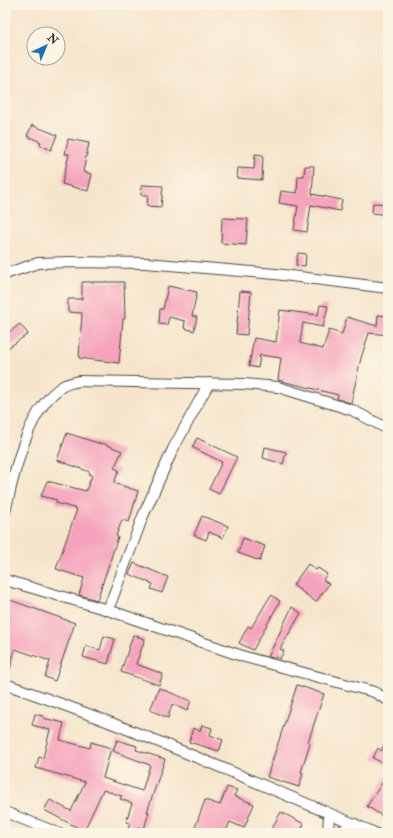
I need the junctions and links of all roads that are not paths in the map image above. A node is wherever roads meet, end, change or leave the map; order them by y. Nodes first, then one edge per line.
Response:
1 (5, 274) edge
2 (388, 288) edge
3 (210, 383) junction
4 (388, 429) edge
5 (5, 512) edge
6 (5, 580) edge
7 (108, 610) junction
8 (5, 684) edge
9 (388, 700) edge
10 (5, 812) edge
11 (329, 814) junction
12 (355, 824) junction
13 (58, 833) edge
14 (328, 833) edge
15 (338, 833) edge
16 (376, 833) edge

1 - 2 street
3 - 4 street
3 - 5 street
3 - 7 street
6 - 7 street
7 - 9 street
8 - 11 street
10 - 13 street
11 - 12 street
11 - 14 street
12 - 15 street
12 - 16 street

